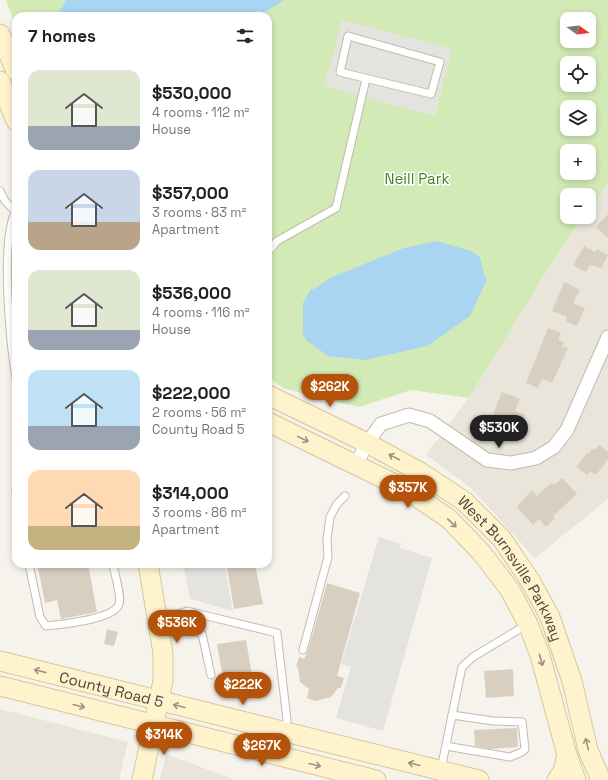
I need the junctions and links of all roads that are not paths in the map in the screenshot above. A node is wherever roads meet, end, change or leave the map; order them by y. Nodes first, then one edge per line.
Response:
1 (0, 34) edge
2 (12, 61) edge
3 (366, 79) junction
4 (0, 82) edge
5 (12, 111) edge
6 (0, 191) edge
7 (12, 208) edge
8 (12, 220) edge
9 (272, 247) edge
10 (3, 249) edge
11 (608, 337) edge
12 (605, 350) edge
13 (12, 352) edge
14 (272, 397) edge
15 (272, 424) edge
16 (367, 443) junction
17 (356, 465) junction
18 (345, 496) dead end
19 (30, 568) edge
20 (114, 568) edge
21 (149, 568) edge
22 (548, 613) junction
23 (157, 614) junction
24 (178, 614) junction
25 (528, 624) junction
26 (303, 650) dead end
27 (0, 661) edge
28 (211, 675) dead end
29 (0, 686) edge
30 (160, 701) junction
31 (452, 715) junction
32 (155, 725) junction
33 (284, 732) junction
34 (446, 746) junction
35 (567, 755) junction
36 (441, 770) junction
37 (142, 780) edge
38 (376, 780) edge
39 (479, 780) edge
40 (557, 780) edge
41 (576, 780) edge
42 (601, 780) edge

1 - 2 street
3 - 3 lane
3 - 9 lane
4 - 5 street
6 - 7 lane
8 - 10 lane
10 - 13 lane
11 - 12 street
12 - 16 street
14 - 16 street, West Burnsville Parkway
15 -> 17 street, West Burnsville Parkway
16 - 17 street
22 -> 16 street, West Burnsville Parkway
17 -> 25 street, West Burnsville Parkway
18 - 26 lane
19 - 20 lane
21 - 23 street
22 - 25 street
42 -> 22 street, West Burnsville Parkway
23 - 24 lane
23 - 30 street
24 - 28 lane
24 - 33 lane
25 - 31 lane
25 -> 35 street, West Burnsville Parkway
30 -> 27 street, County Road 5
29 -> 32 street, County Road 5
30 - 32 street
33 -> 30 street, County Road 5
31 - 34 lane
31 - 34 lane
32 - 37 street
32 -> 38 street, County Road 5
36 -> 33 street, County Road 5
34 - 36 lane
35 - 40 street
35 - 41 street, West Burnsville Parkway
36 - 39 street, County Road 5

